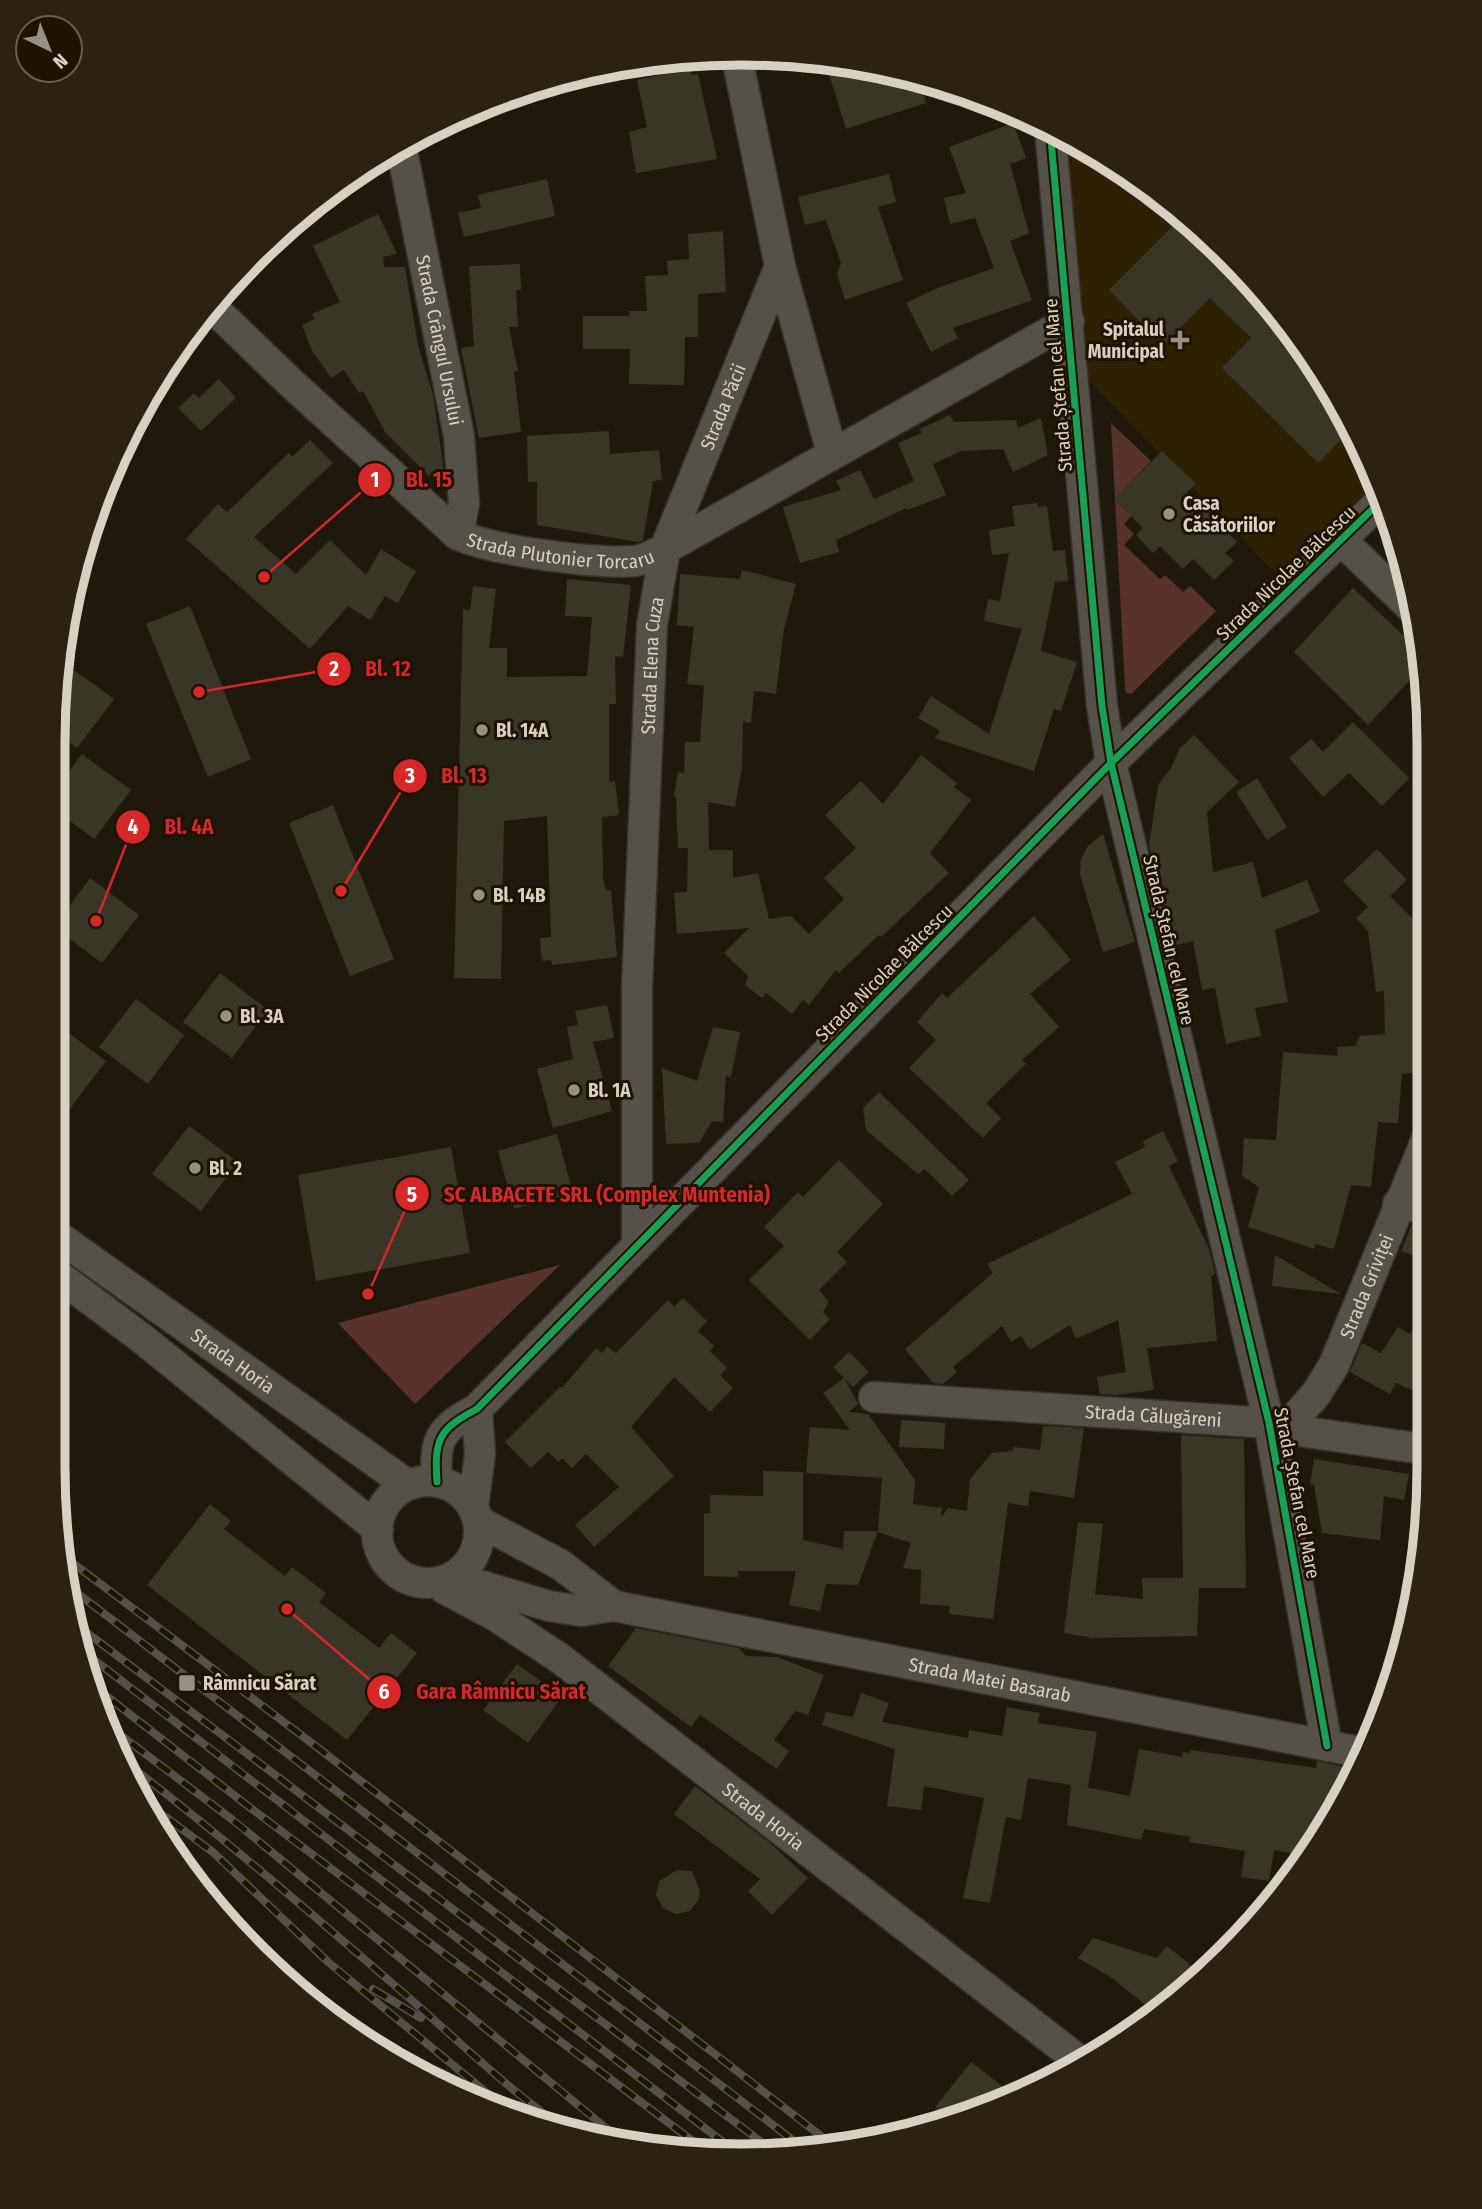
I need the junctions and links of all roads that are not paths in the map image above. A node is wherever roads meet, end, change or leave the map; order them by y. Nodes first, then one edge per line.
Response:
1 (738, 65) edge
2 (1051, 140) edge
3 (403, 155) edge
4 (780, 266) junction
5 (218, 313) edge
6 (1069, 321) junction
7 (832, 453) junction
8 (1375, 508) edge
9 (458, 535) junction
10 (1342, 541) junction
11 (665, 549) junction
12 (1401, 598) edge
13 (1111, 764) junction
14 (1417, 1161) edge
15 (1398, 1204) junction
16 (1417, 1207) edge
17 (65, 1241) edge
18 (637, 1246) junction
19 (65, 1281) edge
20 (874, 1397) dead end
21 (477, 1409) junction
22 (1277, 1426) junction
23 (1417, 1448) edge
24 (423, 1483) junction
25 (475, 1514) junction
26 (378, 1529) junction
27 (442, 1579) junction
28 (614, 1606) junction
29 (1328, 1746) junction
30 (1355, 1751) edge
31 (1075, 2056) edge

1 - 4 street
2 - 6 street, Strada Ștefan cel Mare
3 - 9 street, Strada Crângul Ursului
4 - 7 street
4 - 11 street, Strada Păcii
5 - 9 street, Strada Plutonier Torcaru
6 - 7 street
6 - 13 street, Strada Ștefan cel Mare
7 - 11 street
8 - 10 street, Strada Nicolae Bălcescu
9 - 11 street, Strada Plutonier Torcaru
10 - 12 street
10 - 13 street, Strada Nicolae Bălcescu
11 - 18 street, Strada Elena Cuza
13 - 18 street, Strada Nicolae Bălcescu
13 - 22 street, Strada Ștefan cel Mare
14 - 15 street, Strada Griviței
15 - 16 street
15 - 22 street, Strada Griviței
17 - 24 street, Strada Horia
18 - 21 street, Strada Nicolae Bălcescu
19 - 26 street, Strada Horia
20 - 22 street, Strada Călugăreni
21 - 24 street, Strada Nicolae Bălcescu
21 - 25 street
22 - 23 street, Strada Călugăreni
22 - 29 street, Strada Ștefan cel Mare
24 - 25 street
24 - 26 street
25 - 27 street
25 - 28 street, Strada Matei Basarab
26 - 27 street
27 - 28 street, Strada Matei Basarab
27 - 31 street, Strada Horia
28 - 29 street, Strada Matei Basarab
29 - 30 street, Strada Matei Basarab

